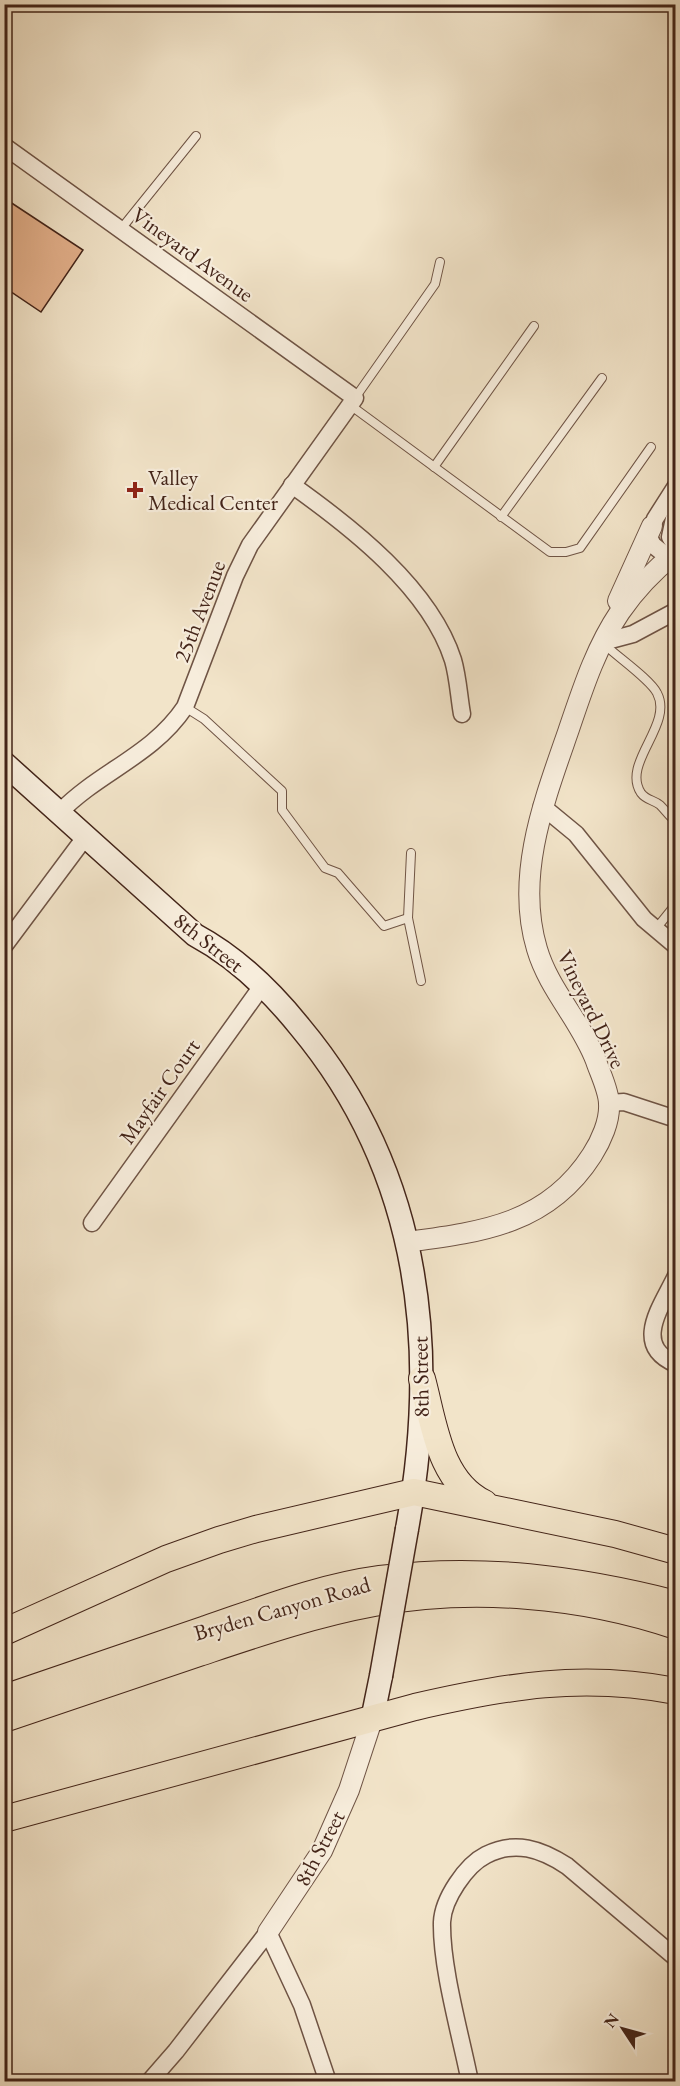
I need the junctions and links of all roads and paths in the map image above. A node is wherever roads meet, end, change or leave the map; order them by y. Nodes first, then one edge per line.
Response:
1 (196, 136) dead end
2 (4, 146) edge
3 (121, 229) junction
4 (440, 262) dead end
5 (534, 326) dead end
6 (602, 378) dead end
7 (352, 402) junction
8 (651, 447) dead end
9 (434, 467) junction
10 (292, 485) junction
11 (675, 486) edge
12 (675, 510) edge
13 (501, 517) junction
14 (652, 526) junction
15 (673, 553) edge
16 (675, 611) edge
17 (603, 642) junction
18 (184, 708) junction
19 (462, 714) dead end
20 (4, 763) edge
21 (542, 807) junction
22 (60, 812) junction
23 (675, 822) edge
24 (86, 836) junction
25 (411, 853) dead end
26 (675, 904) edge
27 (408, 918) junction
28 (655, 930) junction
29 (4, 946) edge
30 (675, 946) edge
31 (421, 981) dead end
32 (262, 986) junction
33 (609, 1103) junction
34 (675, 1119) edge
35 (92, 1223) dead end
36 (407, 1242) junction
37 (675, 1276) edge
38 (675, 1364) edge
39 (422, 1378) junction
40 (414, 1492) junction
41 (495, 1509) junction
42 (675, 1551) edge
43 (675, 1604) edge
44 (675, 1626) edge
45 (4, 1632) edge
46 (675, 1691) edge
47 (4, 1698) edge
48 (4, 1719) edge
49 (372, 1720) junction
50 (4, 1819) edge
51 (268, 1932) junction
52 (675, 1958) edge
53 (149, 2082) edge
54 (328, 2082) edge
55 (470, 2082) edge

1 - 3 lane
2 - 3 street, Vineyard Avenue
3 - 7 street, Vineyard Avenue
4 - 7 lane
5 - 9 lane
6 - 13 lane
7 - 9 lane
7 - 10 street, 25th Avenue
8 - 13 lane
9 - 13 lane
10 - 18 street, 25th Avenue
10 - 19 street
11 - 14 street
12 - 15 street
14 - 15 street
14 - 17 street
15 - 17 street, Vineyard Drive
16 - 17 street
17 - 21 street, Vineyard Drive
17 - 23 lane
18 - 22 street, 25th Avenue
18 - 27 lane
20 - 22 main road, 8th Street
21 - 28 street
21 - 33 street, Vineyard Drive
22 - 24 main road, 8th Street
24 - 29 street
24 - 32 main road, 8th Street
25 - 27 lane
26 - 28 lane
27 - 31 lane
28 - 30 street
32 - 35 street, Mayfair Court
32 - 36 main road, 8th Street
33 - 34 street
33 - 36 street, Vineyard Drive
36 - 39 main road, 8th Street
37 - 38 street
39 - 40 main road, 8th Street
39 - 41 main road
40 - 41 main road
40 - 45 main road
40 - 49 main road, 8th Street, bridge
41 - 42 main road
43 - 47 main road, Bryden Canyon Road
44 - 48 main road, Bryden Canyon Road
46 - 49 main road
49 - 50 main road
49 - 51 street, 8th Street
51 - 53 street, 8th Street
51 - 54 street
52 - 55 street

